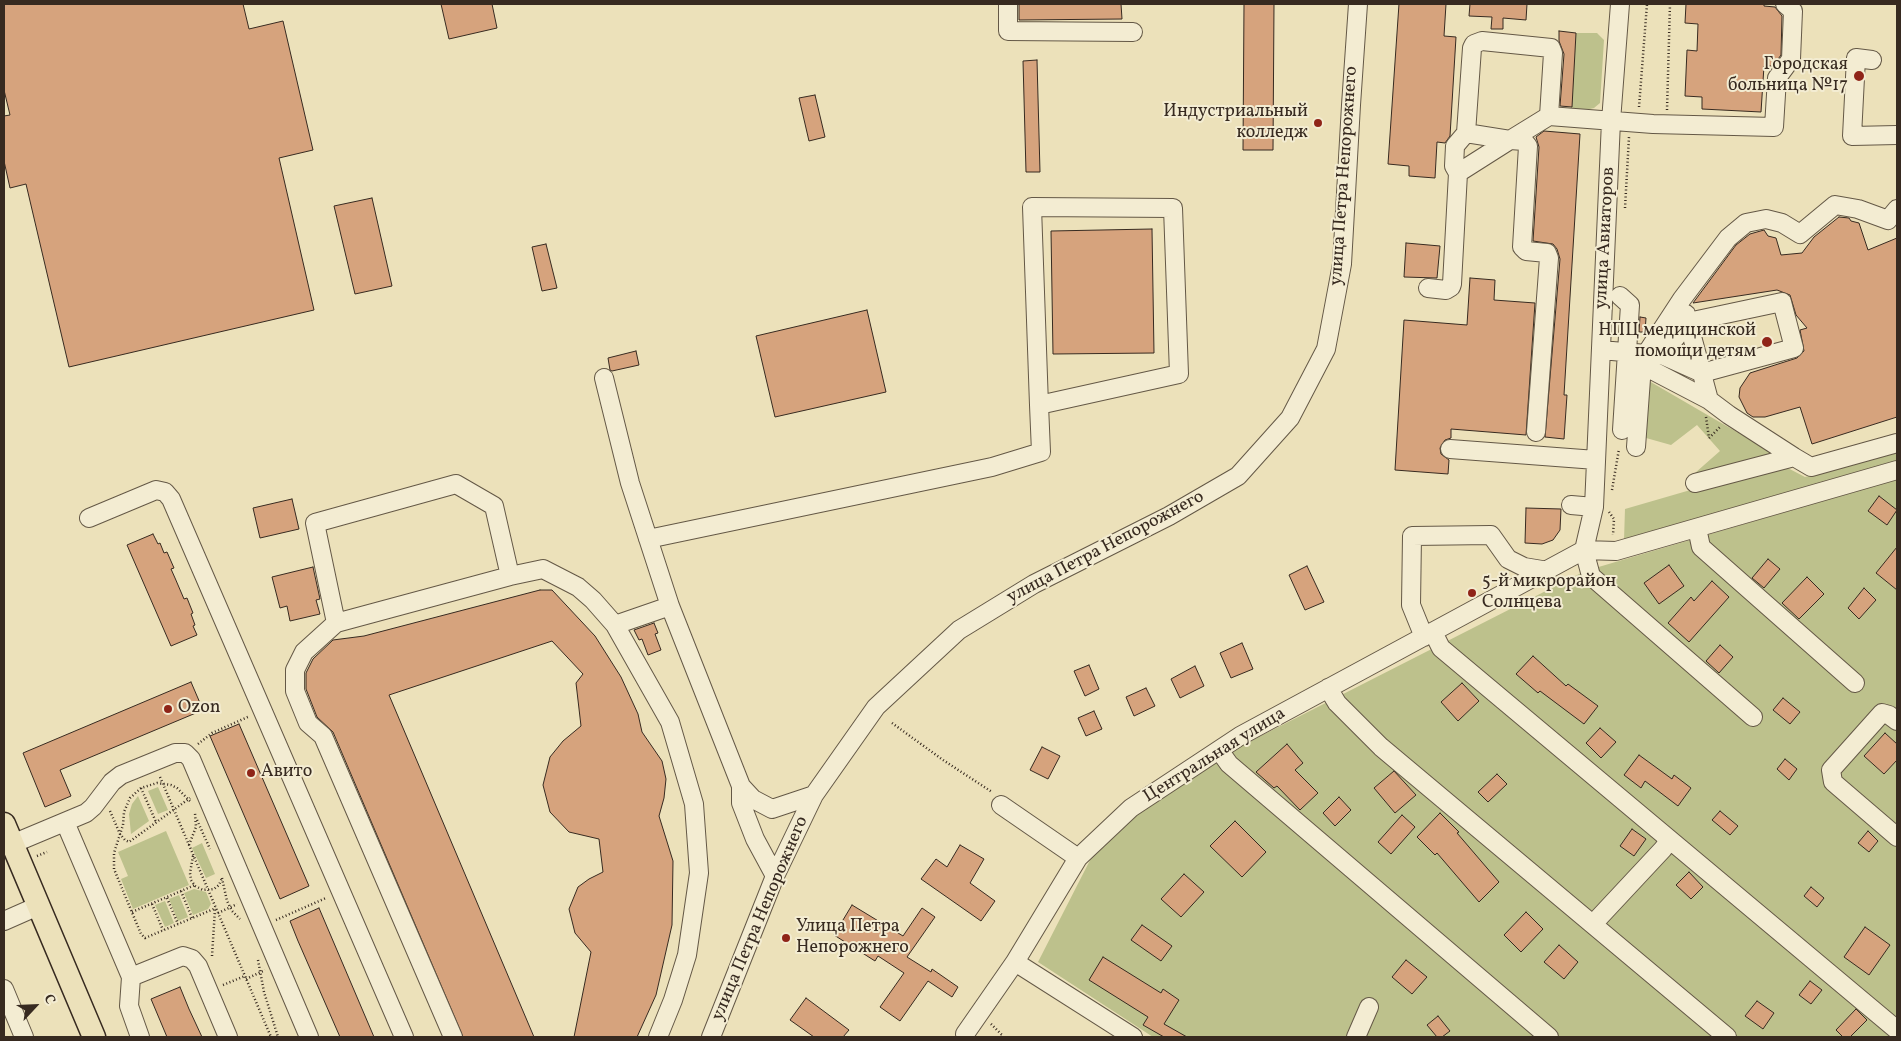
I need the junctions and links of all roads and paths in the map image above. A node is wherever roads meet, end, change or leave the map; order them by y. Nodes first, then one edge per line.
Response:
1 (1008, 4) edge
2 (1358, 4) edge
3 (1620, 4) edge
4 (1647, 4) edge
5 (1670, 4) edge
6 (1785, 4) edge
7 (1133, 32) dead end
8 (1872, 60) dead end
9 (1549, 116) junction
10 (1611, 121) junction
11 (1638, 123) junction
12 (1666, 125) junction
13 (1466, 133) junction
14 (1897, 135) edge
15 (1510, 140) junction
16 (1458, 172) junction
17 (1897, 209) edge
18 (1428, 288) dead end
19 (1620, 296) dead end
20 (1682, 299) junction
21 (1688, 322) junction
22 (1601, 350) junction
23 (1628, 353) junction
24 (1650, 358) junction
25 (1702, 373) junction
26 (604, 378) dead end
27 (1708, 400) junction
28 (1039, 405) junction
29 (1622, 430) joint
30 (1536, 432) dead end
31 (1897, 443) edge
32 (1636, 447) dead end
33 (1450, 449) dead end
34 (1794, 457) junction
35 (1596, 460) junction
36 (1896, 473) edge
37 (1695, 483) dead end
38 (1611, 493) dead end
39 (1571, 505) dead end
40 (1601, 509) junction
41 (89, 518) dead end
42 (1697, 528) junction
43 (1613, 536) dead end
44 (648, 539) junction
45 (1584, 550) junction
46 (1548, 571) junction
47 (510, 576) junction
48 (670, 606) junction
49 (336, 623) junction
50 (615, 626) junction
51 (1429, 634) junction
52 (1855, 683) dead end
53 (1328, 688) junction
54 (263, 711) junction
55 (1753, 717) dead end
56 (1897, 721) edge
57 (892, 723) dead end
58 (1218, 750) junction
59 (187, 754) junction
60 (153, 762) junction
61 (162, 783) junction
62 (741, 786) junction
63 (141, 788) junction
64 (203, 788) junction
65 (103, 794) junction
66 (814, 795) junction
67 (189, 799) junction
68 (192, 805) dead end
69 (1001, 805) joint
70 (174, 810) junction
71 (195, 812) dead end
72 (196, 818) junction
73 (65, 822) junction
74 (156, 822) junction
75 (8, 834) edge
76 (120, 834) junction
77 (1897, 837) edge
78 (1669, 840) junction
79 (189, 845) junction
80 (47, 852) dead end
81 (193, 855) junction
82 (214, 855) dead end
83 (37, 856) dead end
84 (1078, 858) junction
85 (223, 874) dead end
86 (775, 876) junction
87 (222, 878) junction
88 (195, 885) junction
89 (208, 890) junction
90 (181, 891) junction
91 (341, 892) junction
92 (166, 898) junction
93 (250, 899) junction
94 (152, 904) junction
95 (38, 906) junction
96 (230, 907) junction
97 (216, 908) junction
98 (132, 912) junction
99 (218, 913) junction
100 (192, 918) junction
101 (4, 921) edge
102 (243, 922) dead end
103 (178, 924) junction
104 (1593, 924) junction
105 (262, 926) junction
106 (164, 930) junction
107 (258, 955) dead end
108 (212, 962) dead end
109 (1015, 962) junction
110 (278, 965) junction
111 (260, 973) junction
112 (131, 977) junction
113 (245, 977) junction
114 (218, 978) dead end
115 (4, 989) edge
116 (1369, 1006) dead end
117 (986, 1019) dead end
118 (1897, 1030) edge
119 (965, 1034) dead end
120 (24, 1037) edge
121 (94, 1037) edge
122 (140, 1037) edge
123 (228, 1037) edge
124 (271, 1037) edge
125 (278, 1037) edge
126 (309, 1037) edge
127 (404, 1037) edge
128 (453, 1037) edge
129 (658, 1037) edge
130 (711, 1037) edge
131 (1002, 1037) edge
132 (1133, 1037) edge
133 (1356, 1037) edge
134 (1549, 1037) edge
135 (1727, 1037) edge

1 - 7 street
2 - 66 street, улица Петра Непорожнего
3 - 10 street, улица Авиаторов
4 - 11 path
5 - 12 path
6 - 12 street
8 - 14 street
9 - 10 street
9 - 13 street
9 - 15 street
10 - 11 street
10 - 22 street, улица Авиаторов
11 - 12 street
13 - 15 street
13 - 16 street
15 - 16 street
15 - 30 street
16 - 18 street
17 - 20 street
19 - 23 street
20 - 21 street
20 - 24 street
21 - 24 street
21 - 25 street
21 - 25 street
22 - 23 street
22 - 35 street, улица Авиаторов
23 - 24 street
23 - 29 street
24 - 25 street
24 - 27 street
24 - 32 street
25 - 27 street
26 - 44 street
27 - 34 street
28 - 28 street
28 - 44 street
29 - 38 path
31 - 34 street
33 - 35 street
34 - 37 street
35 - 40 street, улица Авиаторов
36 - 42 street
39 - 40 street
40 - 43 path
40 - 45 street, улица Авиаторов
41 - 54 street
42 - 45 street
42 - 52 street
44 - 48 street
45 - 46 street
45 - 55 street
46 - 51 street, Центральная улица
46 - 51 street
47 - 49 street
47 - 49 street
47 - 50 street
48 - 50 street
48 - 62 street
49 - 128 street
50 - 129 street
51 - 53 street, Центральная улица
51 - 78 street
53 - 58 street, Центральная улица
53 - 104 street
54 - 59 path
54 - 91 street
56 - 77 street
57 - 69 path
58 - 84 street, Центральная улица
58 - 134 street
59 - 60 street
59 - 64 street
60 - 61 path
60 - 65 street
61 - 63 path
61 - 67 path
61 - 70 path
62 - 66 street
62 - 86 street
63 - 74 path
63 - 76 path
64 - 67 path
64 - 93 street
65 - 73 street
65 - 76 path
66 - 86 street, улица Петра Непорожнего
67 - 68 path
67 - 70 path
69 - 84 street
70 - 74 path
70 - 79 path
71 - 72 path
72 - 79 path
72 - 82 path
73 - 75 street
73 - 112 street
74 - 76 path
75 - 95 main road
76 - 98 path
78 - 104 street
78 - 118 street
79 - 81 path
80 - 83 path
81 - 88 path
81 - 89 path
84 - 109 street, Центральная улица
85 - 87 path
86 - 130 street, улица Петра Непорожнего
87 - 89 path
87 - 96 path
88 - 89 path
88 - 90 path
89 - 97 path
90 - 92 path
90 - 100 path
91 - 105 path
91 - 127 street
92 - 94 path
92 - 103 path
93 - 96 path
93 - 105 street
94 - 98 path
94 - 106 path
95 - 101 street
95 - 121 main road
96 - 99 path
96 - 102 path
97 - 99 path
97 - 100 path
97 - 108 path
98 - 106 path
99 - 113 path
100 - 103 path
103 - 106 path
104 - 135 street
105 - 110 street
107 - 111 path
109 - 119 street, Центральная улица
109 - 132 street
110 - 111 path
110 - 126 street
111 - 113 path
111 - 125 path
112 - 122 street
112 - 123 street
113 - 114 path
113 - 124 path
115 - 120 street
116 - 133 street
117 - 131 path

